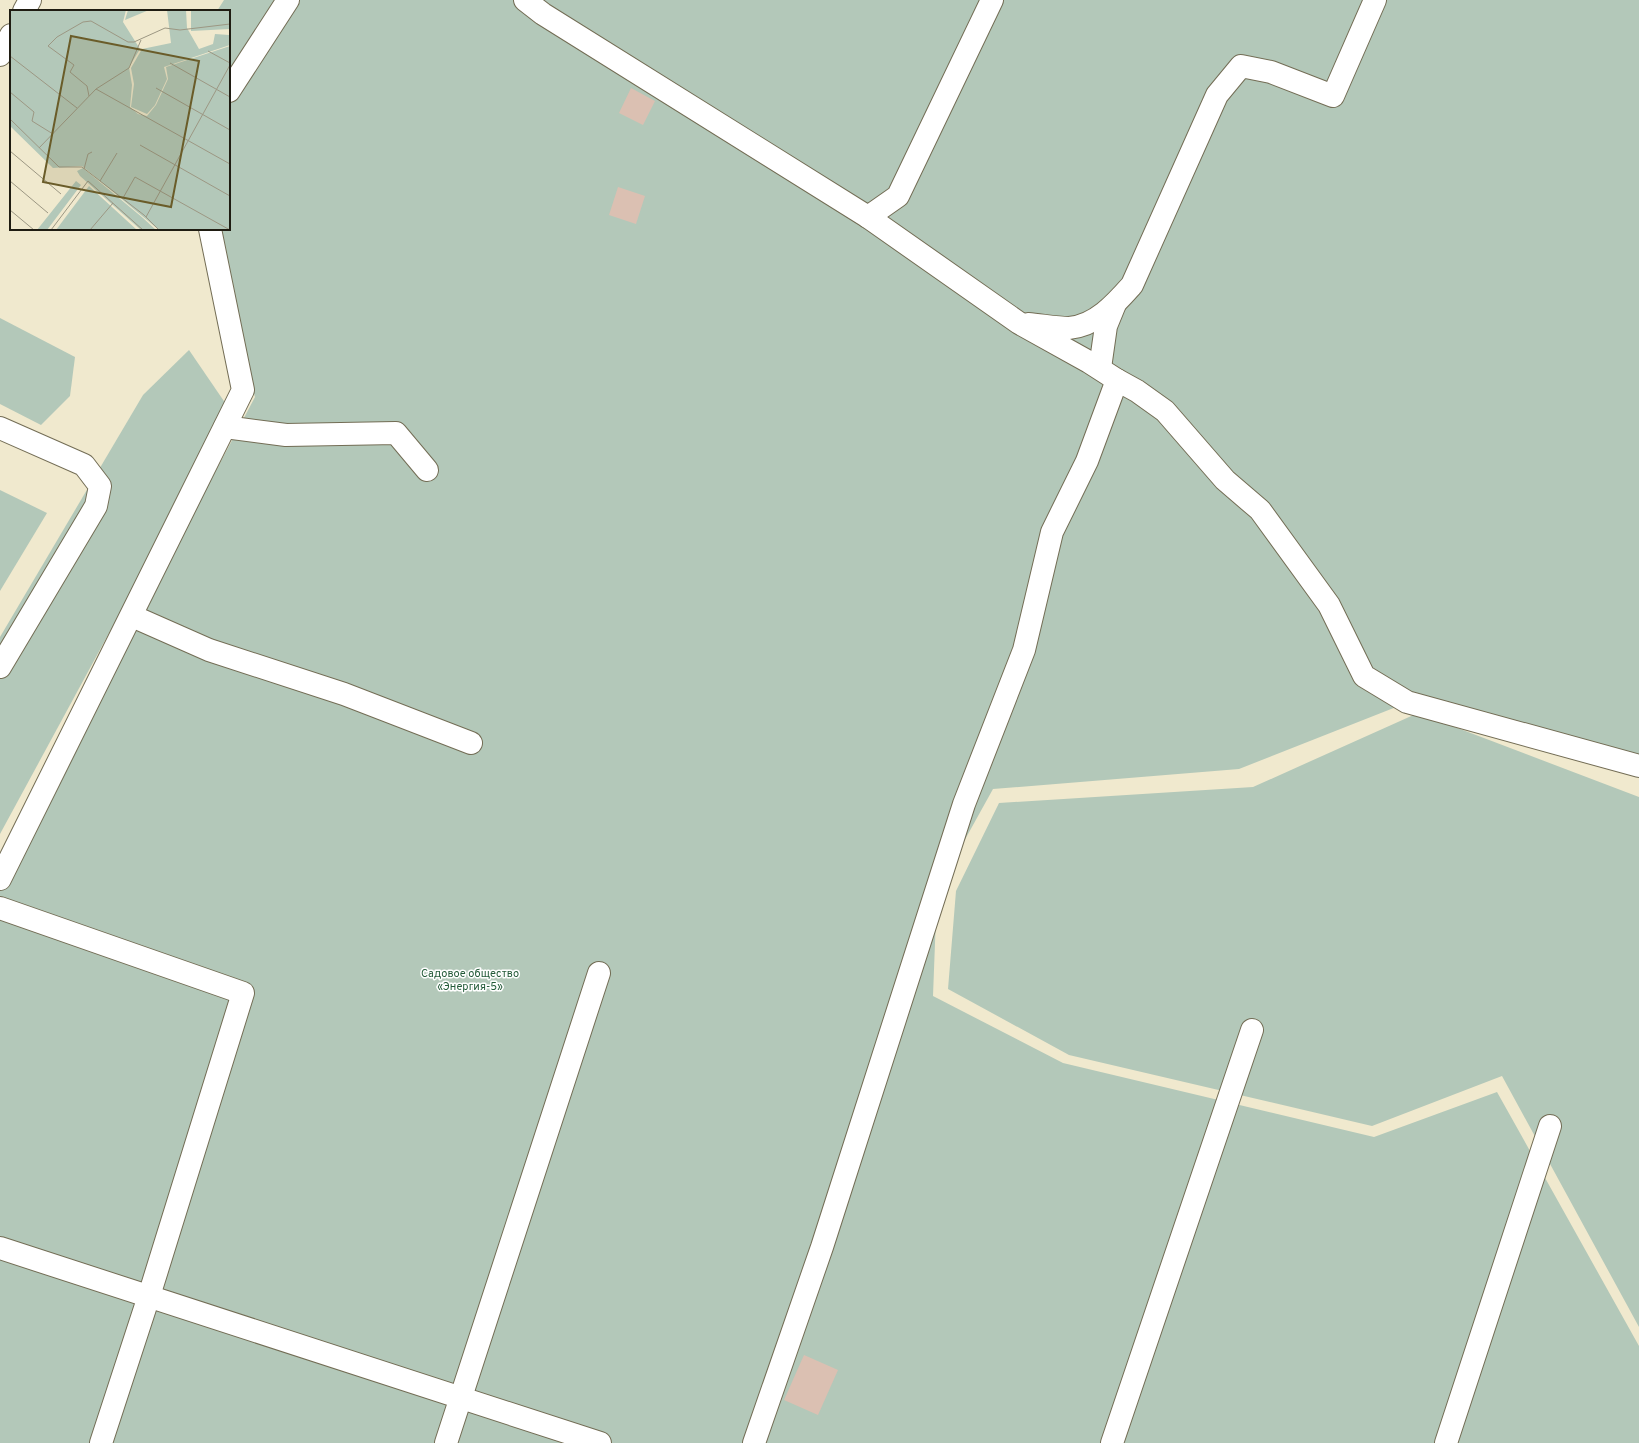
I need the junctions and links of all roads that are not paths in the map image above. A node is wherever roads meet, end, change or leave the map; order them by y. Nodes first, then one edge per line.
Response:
1 (30, 0) edge
2 (288, 0) edge
3 (525, 0) edge
4 (992, 0) edge
5 (1375, 0) edge
6 (545, 7) edge
7 (25, 10) edge
8 (10, 37) edge
9 (0, 55) edge
10 (230, 89) edge
11 (868, 217) junction
12 (210, 230) edge
13 (1116, 304) junction
14 (1019, 323) junction
15 (1109, 374) junction
16 (0, 428) edge
17 (225, 428) junction
18 (427, 470) dead end
19 (132, 616) junction
20 (0, 667) edge
21 (471, 743) dead end
22 (1639, 766) edge
23 (0, 879) edge
24 (0, 908) edge
25 (599, 973) dead end
26 (1252, 1030) dead end
27 (1550, 1126) dead end
28 (0, 1248) edge
29 (149, 1296) junction
30 (461, 1398) junction
31 (100, 1443) edge
32 (446, 1443) edge
33 (600, 1443) edge
34 (754, 1443) edge
35 (1112, 1443) edge
36 (1446, 1443) edge

1 - 7 street
2 - 10 street
3 - 6 street
4 - 11 street
5 - 13 street
6 - 11 street
8 - 9 street
11 - 14 street
12 - 17 street
13 - 14 street
13 - 15 street
14 - 15 street
15 - 22 street
15 - 34 street
16 - 20 street
17 - 18 street
17 - 19 street
19 - 21 street
19 - 23 street
24 - 29 street
25 - 30 street
26 - 35 street
27 - 36 street
28 - 29 street
29 - 30 street
29 - 31 street
30 - 32 street
30 - 33 street

